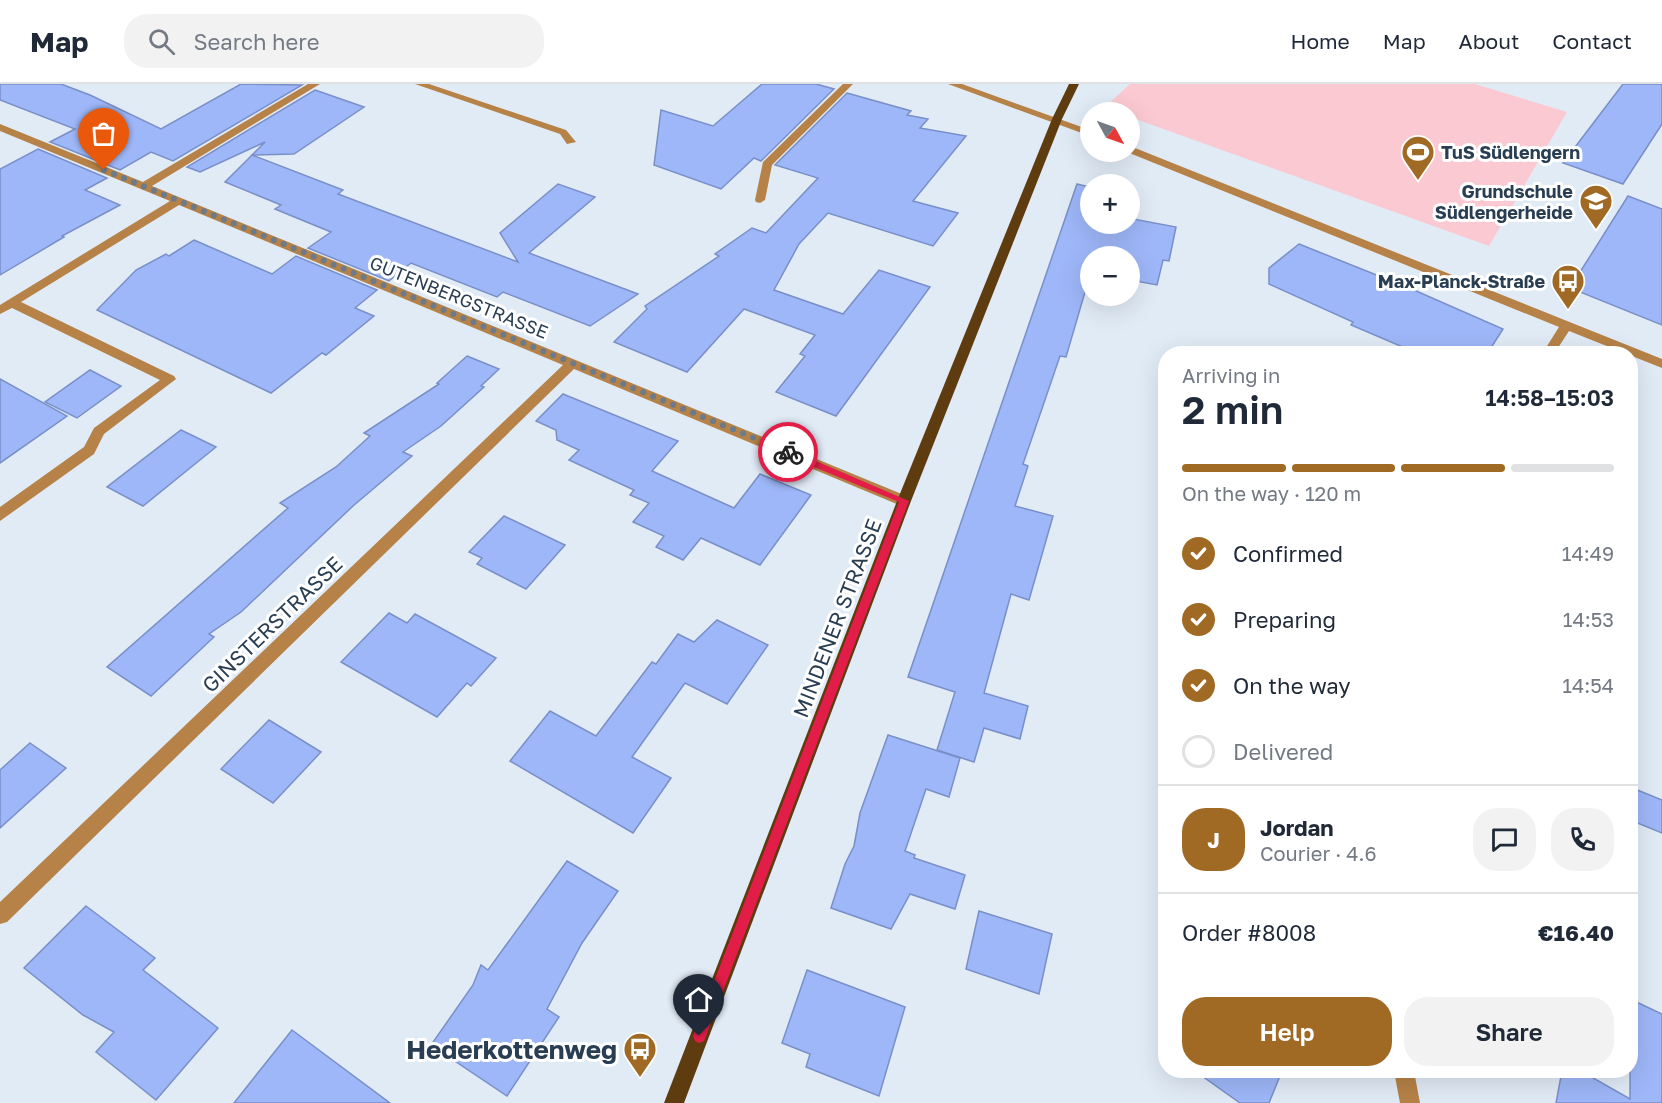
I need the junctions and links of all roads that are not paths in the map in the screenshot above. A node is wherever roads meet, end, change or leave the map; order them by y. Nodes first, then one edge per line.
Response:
1 (315, 84) edge
2 (420, 84) edge
3 (848, 84) edge
4 (953, 84) edge
5 (1074, 84) edge
6 (964, 86) edge
7 (1057, 119) junction
8 (0, 127) edge
9 (1080, 129) edge
10 (571, 141) dead end
11 (1140, 152) edge
12 (145, 186) junction
13 (178, 200) junction
14 (760, 200) dead end
15 (12, 303) junction
16 (0, 310) edge
17 (1566, 326) junction
18 (1553, 346) edge
19 (1617, 346) edge
20 (1638, 354) edge
21 (573, 363) junction
22 (1662, 364) edge
23 (904, 501) junction
24 (0, 515) edge
25 (0, 915) edge
26 (1405, 1078) edge
27 (674, 1103) edge
28 (1410, 1103) edge

1 - 12 street
2 - 10 street
3 - 14 street
4 - 6 street
5 - 7 main road, MINDENER STRASSE
6 - 7 street
7 - 9 street
7 - 23 main road, MINDENER STRASSE
8 - 12 street, GUTENBERGSTRASSE
11 - 17 street
12 - 13 street, GUTENBERGSTRASSE
13 - 15 street
13 - 21 street, GUTENBERGSTRASSE
15 - 16 street
15 - 24 street
17 - 18 street
17 - 19 street
20 - 22 street
21 - 23 street, GUTENBERGSTRASSE
21 - 25 street, GINSTERSTRASSE
23 - 27 main road, MINDENER STRASSE
26 - 28 street

